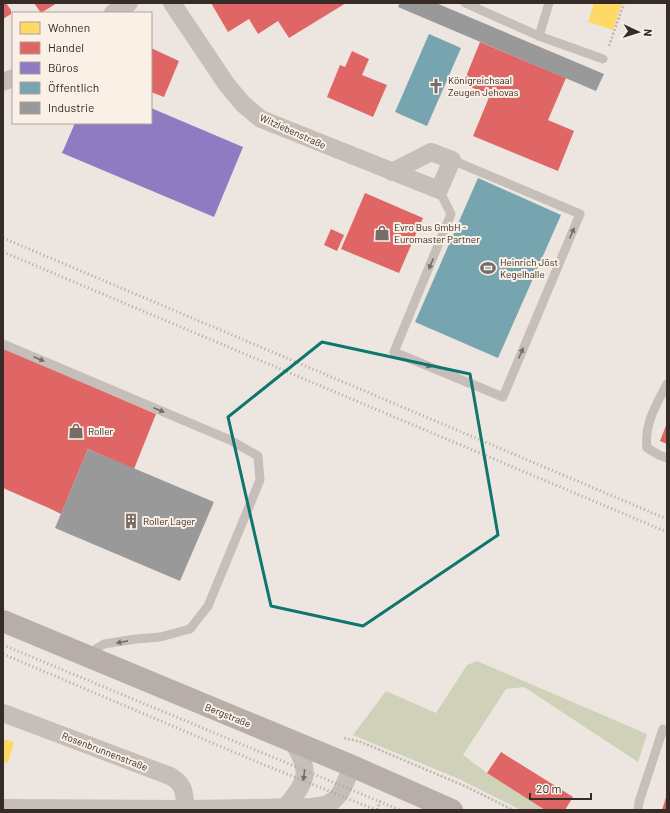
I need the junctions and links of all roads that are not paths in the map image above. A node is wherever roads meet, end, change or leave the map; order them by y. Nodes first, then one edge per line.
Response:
1 (172, 3) edge
2 (464, 3) edge
3 (549, 3) edge
4 (539, 36) junction
5 (603, 59) dead end
6 (452, 160) junction
7 (392, 172) junction
8 (439, 190) junction
9 (3, 344) edge
10 (667, 384) edge
11 (667, 458) edge
12 (3, 621) edge
13 (90, 657) junction
14 (3, 713) edge
15 (663, 729) dead end
16 (291, 740) junction
17 (352, 766) junction
18 (337, 806) edge
19 (3, 808) edge
20 (284, 808) junction
21 (186, 809) junction
22 (452, 810) edge
23 (638, 810) edge

1 - 7 street, Witzlebenstraße
2 - 4 lane
3 - 4 lane
4 - 5 lane
6 - 7 street
6 - 8 street
8 -> 6 lane
7 - 8 street, Witzlebenstraße
9 -> 13 lane
10 - 11 lane
12 - 13 main road, Bergstraße
13 - 16 main road, Bergstraße
14 - 21 street, Rosenbrunnenstraße
15 - 23 lane
16 - 17 main road, Bergstraße
16 -> 20 street
17 - 18 street
17 - 22 main road, Bergstraße
18 - 20 street
19 - 21 street
20 - 21 street

